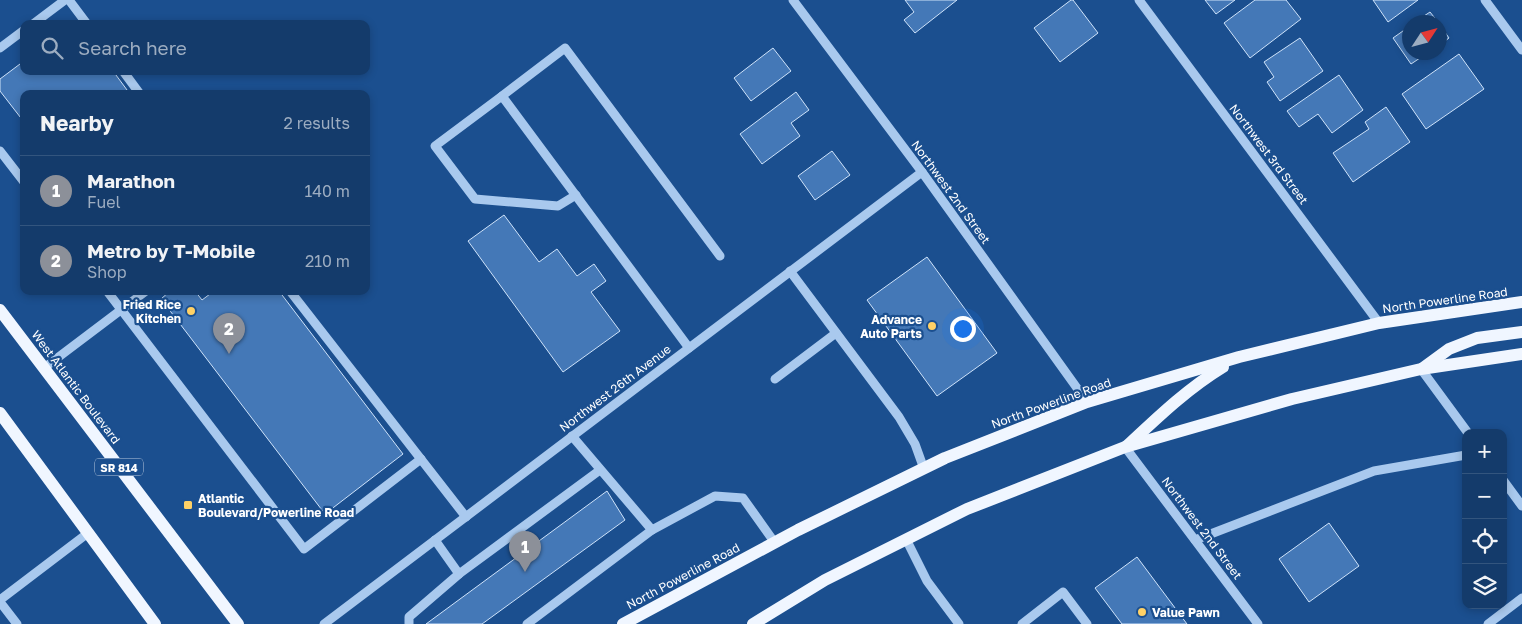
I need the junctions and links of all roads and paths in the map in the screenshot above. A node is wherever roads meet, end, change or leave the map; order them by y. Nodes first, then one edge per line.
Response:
1 (65, 0) edge
2 (69, 0) edge
3 (793, 0) edge
4 (1139, 0) edge
5 (1485, 0) edge
6 (38, 20) edge
7 (84, 20) edge
8 (20, 33) edge
9 (0, 48) edge
10 (1522, 50) edge
11 (126, 75) edge
12 (137, 90) edge
13 (502, 96) junction
14 (0, 151) edge
15 (922, 172) junction
16 (20, 177) edge
17 (576, 195) junction
18 (720, 256) dead end
19 (790, 271) junction
20 (110, 295) edge
21 (141, 295) edge
22 (293, 295) edge
23 (1522, 302) edge
24 (0, 310) edge
25 (121, 310) junction
26 (1379, 323) junction
27 (1522, 332) edge
28 (836, 333) junction
29 (689, 348) junction
30 (1522, 354) edge
31 (1239, 357) junction
32 (44, 368) junction
33 (1421, 369) junction
34 (774, 379) dead end
35 (1087, 402) junction
36 (0, 413) edge
37 (1465, 429) edge
38 (572, 436) junction
39 (1125, 447) junction
40 (1462, 456) edge
41 (421, 459) junction
42 (924, 469) junction
43 (600, 470) junction
44 (1507, 485) edge
45 (1522, 506) edge
46 (466, 517) junction
47 (652, 530) junction
48 (88, 533) junction
49 (906, 539) junction
50 (435, 540) junction
51 (1195, 540) junction
52 (774, 543) junction
53 (459, 574) junction
54 (1522, 598) edge
55 (0, 601) edge
56 (17, 624) edge
57 (155, 624) edge
58 (238, 624) edge
59 (324, 624) edge
60 (409, 624) edge
61 (527, 624) edge
62 (623, 624) edge
63 (753, 624) edge
64 (959, 624) edge
65 (1022, 624) edge
66 (1087, 624) edge
67 (1258, 624) edge
68 (1488, 624) edge

1 - 6 street
2 - 7 street
3 - 15 street, Northwest 2nd Street
4 - 26 street, Northwest 3rd Street
5 - 10 street
8 - 9 street
11 - 12 street
13 - 17 street
13 - 17 street
13 - 18 street
14 - 16 street
15 - 19 street, Northwest 26th Avenue
15 - 35 street, Northwest 2nd Street
17 - 29 street
19 - 28 street
19 - 29 street, Northwest 26th Avenue
20 - 25 street
21 - 25 street
22 - 41 street
23 - 26 main road, North Powerline Road
24 - 32 main road, West Atlantic Boulevard / SR 814
25 - 32 street
25 - 41 street
26 - 31 main road, North Powerline Road
27 - 33 main road
28 - 34 street
28 - 42 street
29 - 38 street, Northwest 26th Avenue
30 - 33 main road
31 - 35 main road, North Powerline Road
31 - 39 main road
32 - 58 main road, West Atlantic Boulevard / SR 814
33 - 37 street
33 - 39 main road
35 - 42 main road, North Powerline Road
36 - 48 main road
38 - 43 street
38 - 46 street, Northwest 26th Avenue
39 - 49 main road
39 - 51 street, Northwest 2nd Street
40 - 51 street
41 - 46 street
42 - 52 main road, North Powerline Road
43 - 47 street
43 - 53 street
44 - 45 street
46 - 50 street, Northwest 26th Avenue
47 - 52 street
47 - 61 street
48 - 55 street
48 - 57 main road
49 - 63 main road
49 - 64 street
50 - 53 street
50 - 59 street, Northwest 26th Avenue
51 - 67 street, Northwest 2nd Street
52 - 62 main road, North Powerline Road
53 - 60 street
54 - 68 street
55 - 56 street
65 - 66 street

